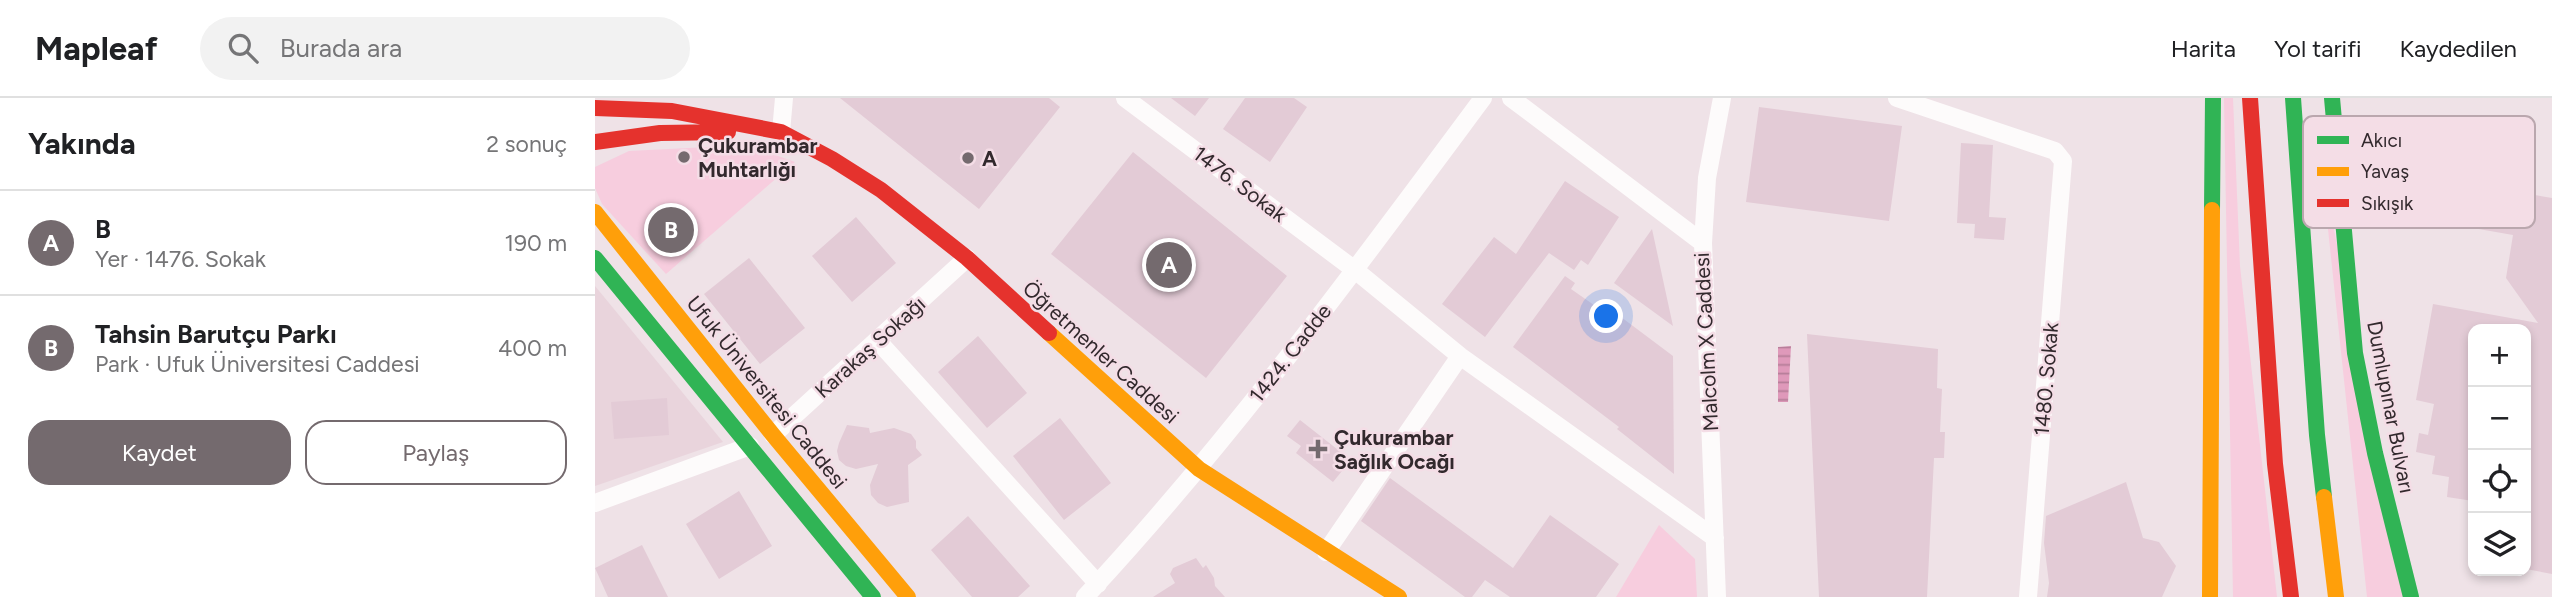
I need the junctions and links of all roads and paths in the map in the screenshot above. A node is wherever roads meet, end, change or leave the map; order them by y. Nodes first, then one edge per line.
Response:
1 (648, 98) edge
2 (784, 98) edge
3 (1125, 98) edge
4 (1483, 98) edge
5 (1511, 98) edge
6 (1722, 98) edge
7 (1897, 98) edge
8 (2213, 98) edge
9 (2250, 98) edge
10 (2293, 98) edge
11 (2332, 98) edge
12 (595, 108) edge
13 (672, 111) junction
14 (2334, 116) edge
15 (781, 132) junction
16 (595, 142) edge
17 (595, 212) edge
18 (2344, 228) edge
19 (1703, 243) junction
20 (595, 258) edge
21 (967, 258) junction
22 (1355, 270) junction
23 (878, 341) junction
24 (1459, 356) junction
25 (773, 435) junction
26 (750, 446) junction
27 (1199, 469) junction
28 (595, 503) edge
29 (1715, 538) junction
30 (1326, 552) junction
31 (1091, 590) edge
32 (873, 597) edge
33 (908, 597) edge
34 (1398, 597) edge
35 (1717, 597) edge
36 (2028, 597) edge
37 (2210, 597) edge
38 (2291, 597) edge
39 (2336, 597) edge
40 (2411, 597) edge

1 - 13 main road, Öğretmenler Caddesi
2 - 15 street
3 - 22 street, 1476. Sokak
4 - 22 street, 1424. Cadde
5 - 19 street, Malcolm X Caddesi
6 - 19 street
7 - 36 street, 1480. Sokak
8 - 37 main road
9 - 38 main road
10 - 39 main road
11 - 14 main road, Dumlupınar Bulvarı
12 - 13 main road, Öğretmenler Caddesi
13 - 15 main road, Öğretmenler Caddesi
15 - 16 main road
15 - 21 main road, Öğretmenler Caddesi
17 - 25 main road, Ufuk Üniversitesi Caddesi
18 - 40 main road, Dumlupınar Bulvarı
19 - 29 street, Malcolm X Caddesi
20 - 26 main road
21 - 23 street, Karakaş Sokağı
21 - 27 main road, Öğretmenler Caddesi
22 - 24 street, 1476. Sokak
22 - 27 street, 1424. Cadde
23 - 25 street, Karakaş Sokağı
23 - 31 street
24 - 29 street, 1476. Sokak
24 - 30 street
25 - 33 main road, Ufuk Üniversitesi Caddesi
26 - 28 street
26 - 32 main road
27 - 30 main road, Öğretmenler Caddesi
27 - 31 street, 1424. Cadde
29 - 35 street, Malcolm X Caddesi
30 - 34 main road, Öğretmenler Caddesi

